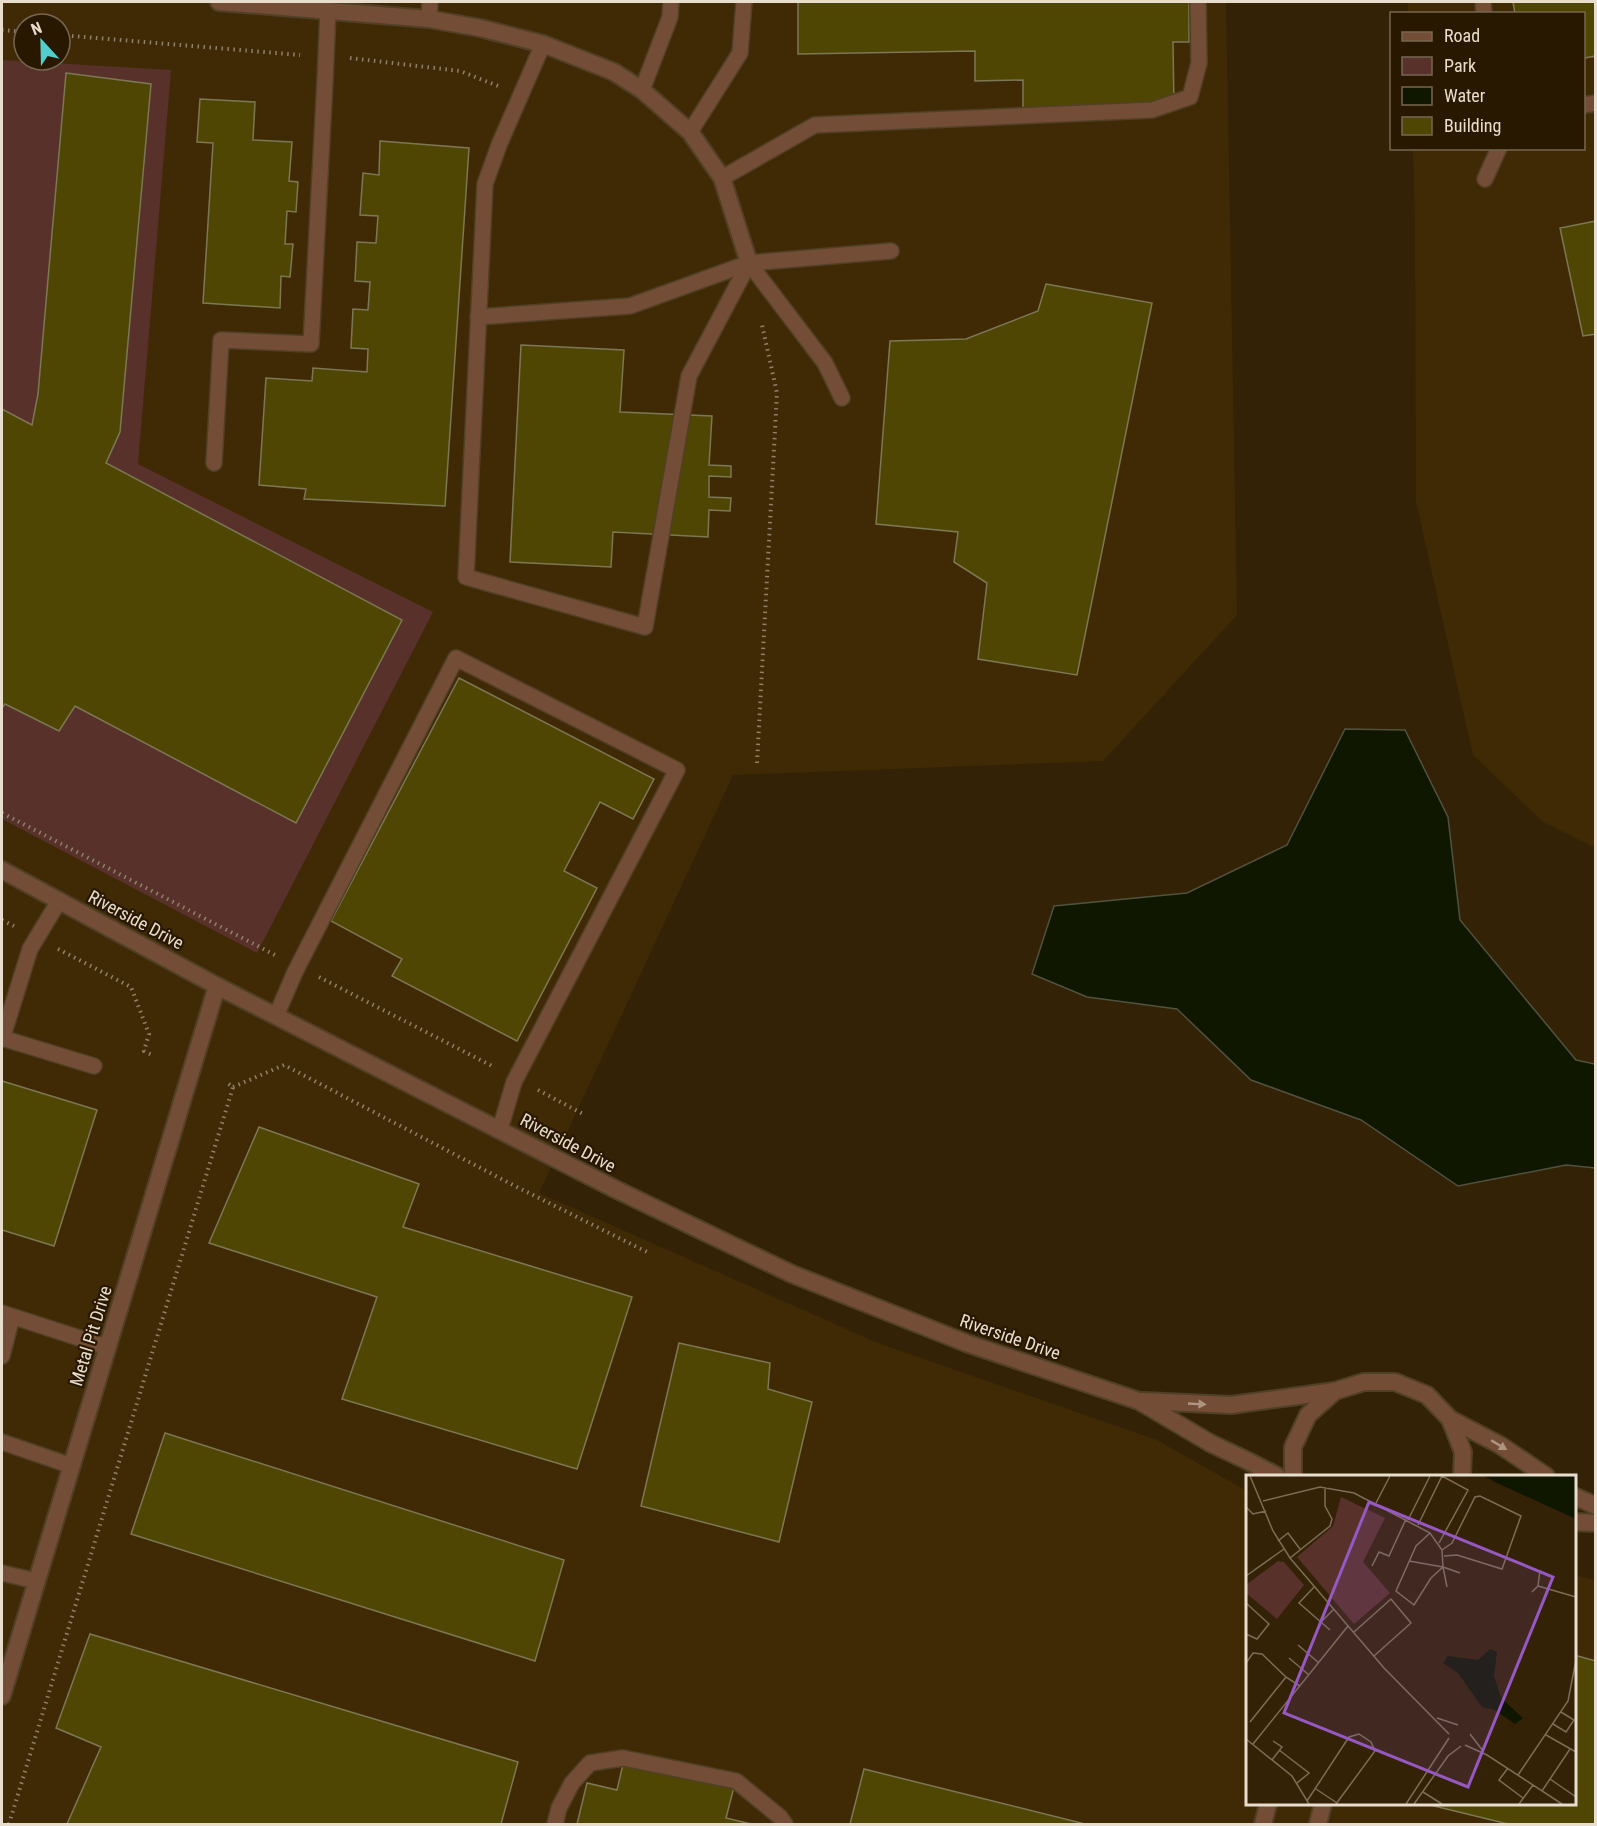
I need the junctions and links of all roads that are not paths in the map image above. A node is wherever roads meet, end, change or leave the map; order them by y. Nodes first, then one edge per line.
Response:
1 (219, 2) edge
2 (430, 2) edge
3 (671, 2) edge
4 (744, 2) edge
5 (1198, 2) edge
6 (348, 7) edge
7 (327, 11) junction
8 (429, 19) junction
9 (543, 44) junction
10 (642, 90) junction
11 (690, 132) junction
12 (1497, 150) edge
13 (722, 178) junction
14 (1485, 179) dead end
15 (891, 251) dead end
16 (749, 263) junction
17 (478, 316) junction
18 (842, 398) dead end
19 (214, 463) dead end
20 (2, 870) edge
21 (59, 901) junction
22 (217, 986) junction
23 (276, 1016) junction
24 (2, 1039) edge
25 (94, 1065) dead end
26 (500, 1129) junction
27 (7, 1315) edge
28 (108, 1347) junction
29 (2, 1356) edge
30 (1335, 1391) junction
31 (1139, 1401) junction
32 (1450, 1419) junction
33 (2, 1442) edge
34 (72, 1466) junction
35 (1275, 1475) edge
36 (1293, 1475) edge
37 (1462, 1475) edge
38 (1545, 1475) edge
39 (1576, 1496) edge
40 (1596, 1506) edge
41 (1576, 1522) edge
42 (1596, 1523) edge
43 (2, 1573) edge
44 (36, 1581) junction
45 (2, 1696) edge
46 (1268, 1805) edge
47 (1323, 1805) edge
48 (555, 1824) edge
49 (784, 1824) edge
50 (1263, 1824) edge
51 (1318, 1824) edge

1 - 7 street
2 - 8 lane
3 - 10 lane
4 - 11 lane
5 - 13 lane
6 - 7 street
6 - 8 street
7 - 19 lane
8 - 9 street
9 - 10 street
9 - 17 lane
10 - 11 street
11 - 13 street
12 - 14 lane
13 - 16 street
15 - 16 lane
16 - 17 lane
16 - 17 lane
16 - 18 lane
20 - 21 street, Riverside Drive
21 - 22 street, Riverside Drive
21 - 24 lane
22 - 23 street, Riverside Drive
22 - 28 street, Metal Pit Drive
23 - 26 street, Riverside Drive
23 - 26 lane
24 - 25 lane
26 - 31 street, Riverside Drive
27 - 28 lane
27 - 29 lane
28 - 34 street, Metal Pit Drive
31 -> 30 street, Riverside Drive
30 - 32 street
30 - 36 street
31 - 35 street, Riverside Drive
32 - 37 street
32 -> 38 street
33 - 34 lane
34 - 44 street, Metal Pit Drive
39 - 40 street
41 - 42 street
43 - 44 lane
44 - 45 street, Metal Pit Drive
46 - 50 street
47 - 51 street
48 - 49 lane

